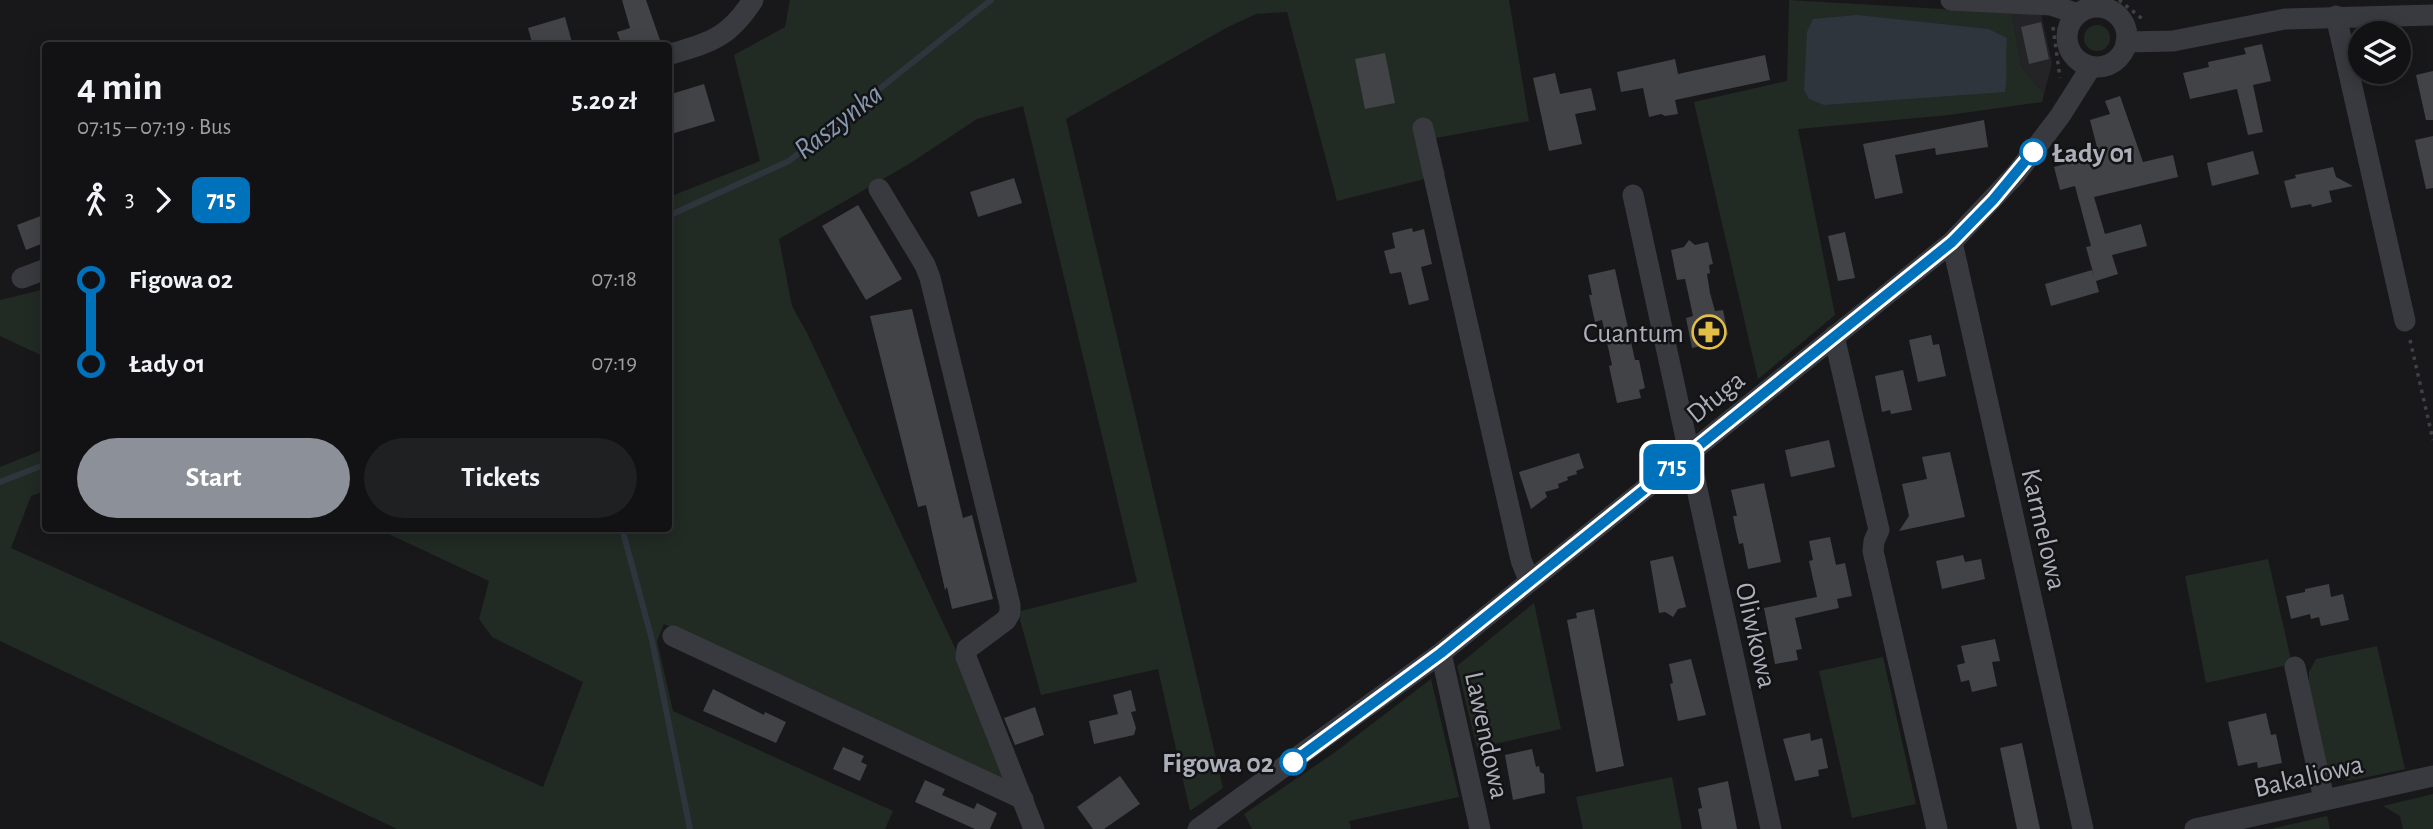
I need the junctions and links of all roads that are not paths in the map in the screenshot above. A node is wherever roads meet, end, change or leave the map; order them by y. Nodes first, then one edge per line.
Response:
1 (753, 0) edge
2 (1951, 0) edge
3 (2082, 8) edge
4 (2433, 15) edge
5 (2336, 16) junction
6 (2126, 42) junction
7 (672, 54) edge
8 (2091, 67) junction
9 (1423, 128) dead end
10 (879, 189) dead end
11 (1633, 195) dead end
12 (1952, 242) junction
13 (42, 270) edge
14 (22, 278) dead end
15 (2405, 321) road end
16 (1834, 337) junction
17 (1688, 454) junction
18 (1529, 580) junction
19 (673, 636) dead end
20 (1441, 653) junction
21 (2295, 667) dead end
22 (2433, 776) edge
23 (1023, 799) junction
24 (2324, 799) junction
25 (1034, 829) edge
26 (1198, 829) edge
27 (1480, 829) edge
28 (1771, 829) edge
29 (1937, 829) edge
30 (2083, 829) edge
31 (2196, 829) edge

1 - 7 street
2 - 3 street
3 - 6 street
3 - 8 street
4 - 5 street
5 - 6 street
5 - 15 street
6 - 8 street
8 - 12 street, Długa
9 - 18 street
10 - 23 street
11 - 17 street, Oliwkowa
12 - 16 street, Długa
12 - 30 street, Karmelowa
13 - 14 street
16 - 17 street, Długa
16 - 29 street
17 - 18 street, Długa
17 - 28 street, Oliwkowa
18 - 20 street, Długa
19 - 23 street
20 - 26 street, Długa
20 - 27 street, Lawendowa
21 - 24 street
22 - 24 street, Bakaliowa
23 - 25 street
24 - 31 street, Bakaliowa

